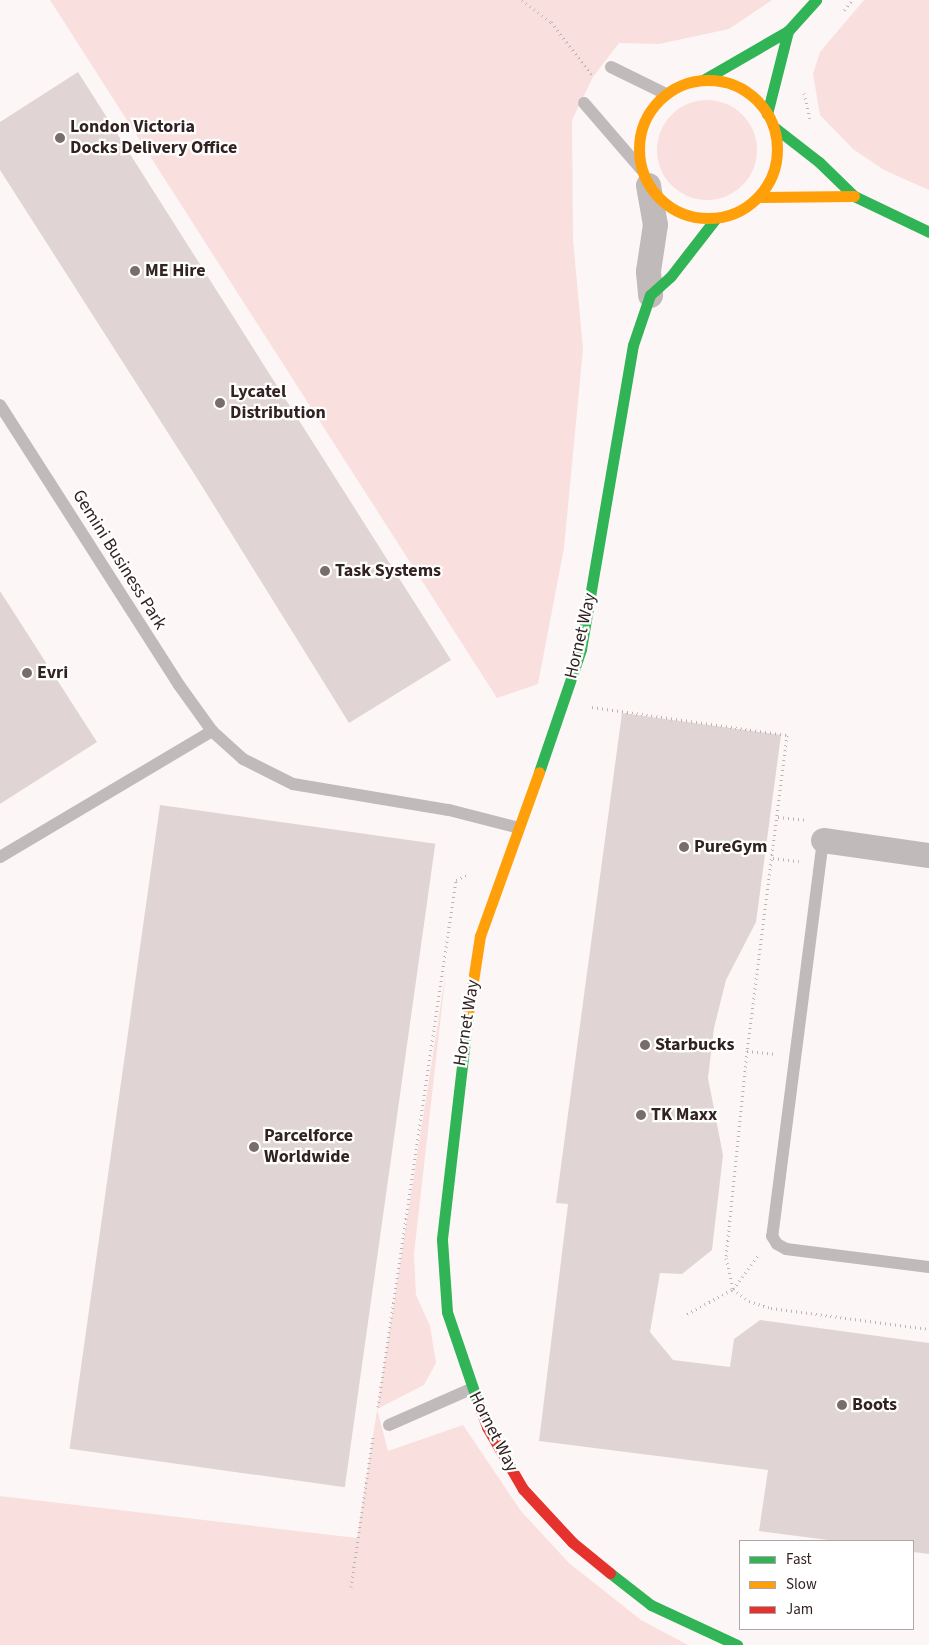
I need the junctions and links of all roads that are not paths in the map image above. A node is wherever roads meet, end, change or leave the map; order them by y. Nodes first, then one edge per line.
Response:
1 (816, 0) edge
2 (788, 31) junction
3 (610, 67) dead end
4 (703, 80) junction
5 (666, 94) junction
6 (584, 103) dead end
7 (767, 114) junction
8 (774, 127) junction
9 (645, 177) junction
10 (854, 196) junction
11 (758, 197) junction
12 (716, 218) junction
13 (929, 232) edge
14 (650, 295) junction
15 (0, 405) edge
16 (212, 731) junction
17 (519, 828) junction
18 (823, 840) joint
19 (929, 855) edge
20 (0, 857) edge
21 (929, 1267) edge
22 (471, 1389) junction
23 (389, 1426) dead end
24 (737, 1645) edge

1 - 2 street
2 - 4 street
2 - 7 street
3 - 5 lane
4 - 5 street
4 - 7 street
5 - 9 street
6 - 9 lane
7 - 8 street
8 - 10 street
8 - 11 street
9 - 12 street
9 - 14 street, Hornet Way
10 - 11 street
10 - 13 street
11 - 12 street
12 - 14 street, Hornet Way
14 - 17 street, Hornet Way
15 - 16 lane, Gemini Business Park
16 - 17 lane, Gemini Business Park
16 - 20 lane
17 - 22 street, Hornet Way
18 - 19 street
18 - 21 lane
22 - 23 lane
22 - 24 street, Hornet Way

